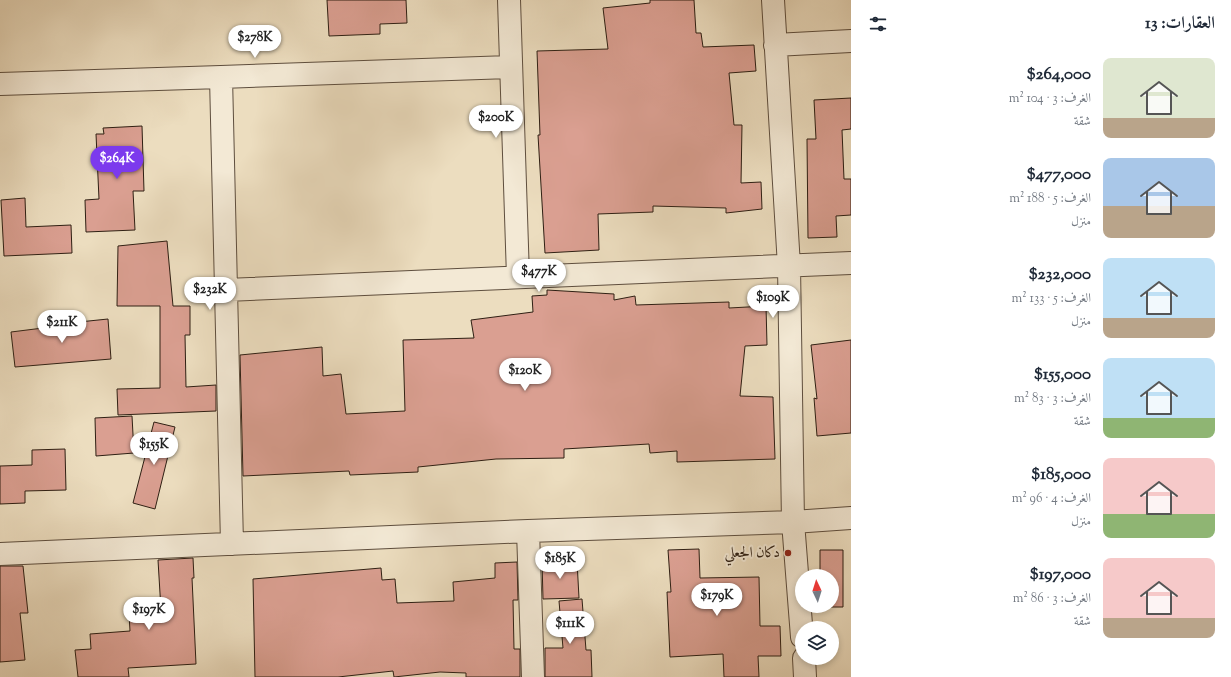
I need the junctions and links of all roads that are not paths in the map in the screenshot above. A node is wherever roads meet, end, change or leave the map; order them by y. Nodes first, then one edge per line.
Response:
1 (508, 0) edge
2 (774, 0) edge
3 (851, 41) edge
4 (775, 45) junction
5 (510, 67) junction
6 (221, 78) junction
7 (0, 84) edge
8 (851, 263) edge
9 (789, 266) junction
10 (518, 277) junction
11 (226, 290) junction
12 (851, 518) edge
13 (793, 522) junction
14 (528, 531) junction
15 (232, 544) junction
16 (0, 554) edge
17 (801, 621) edge
18 (804, 665) edge
19 (533, 677) edge
20 (805, 677) edge

1 - 5 street
2 - 4 street
3 - 4 street
4 - 9 street
5 - 6 street
5 - 10 street
6 - 7 street
6 - 11 street
8 - 9 street
9 - 10 street
9 - 13 street
10 - 11 street
11 - 15 street
12 - 13 street
13 - 14 street
13 - 17 street
14 - 15 street
14 - 19 street
15 - 16 street
18 - 20 street

